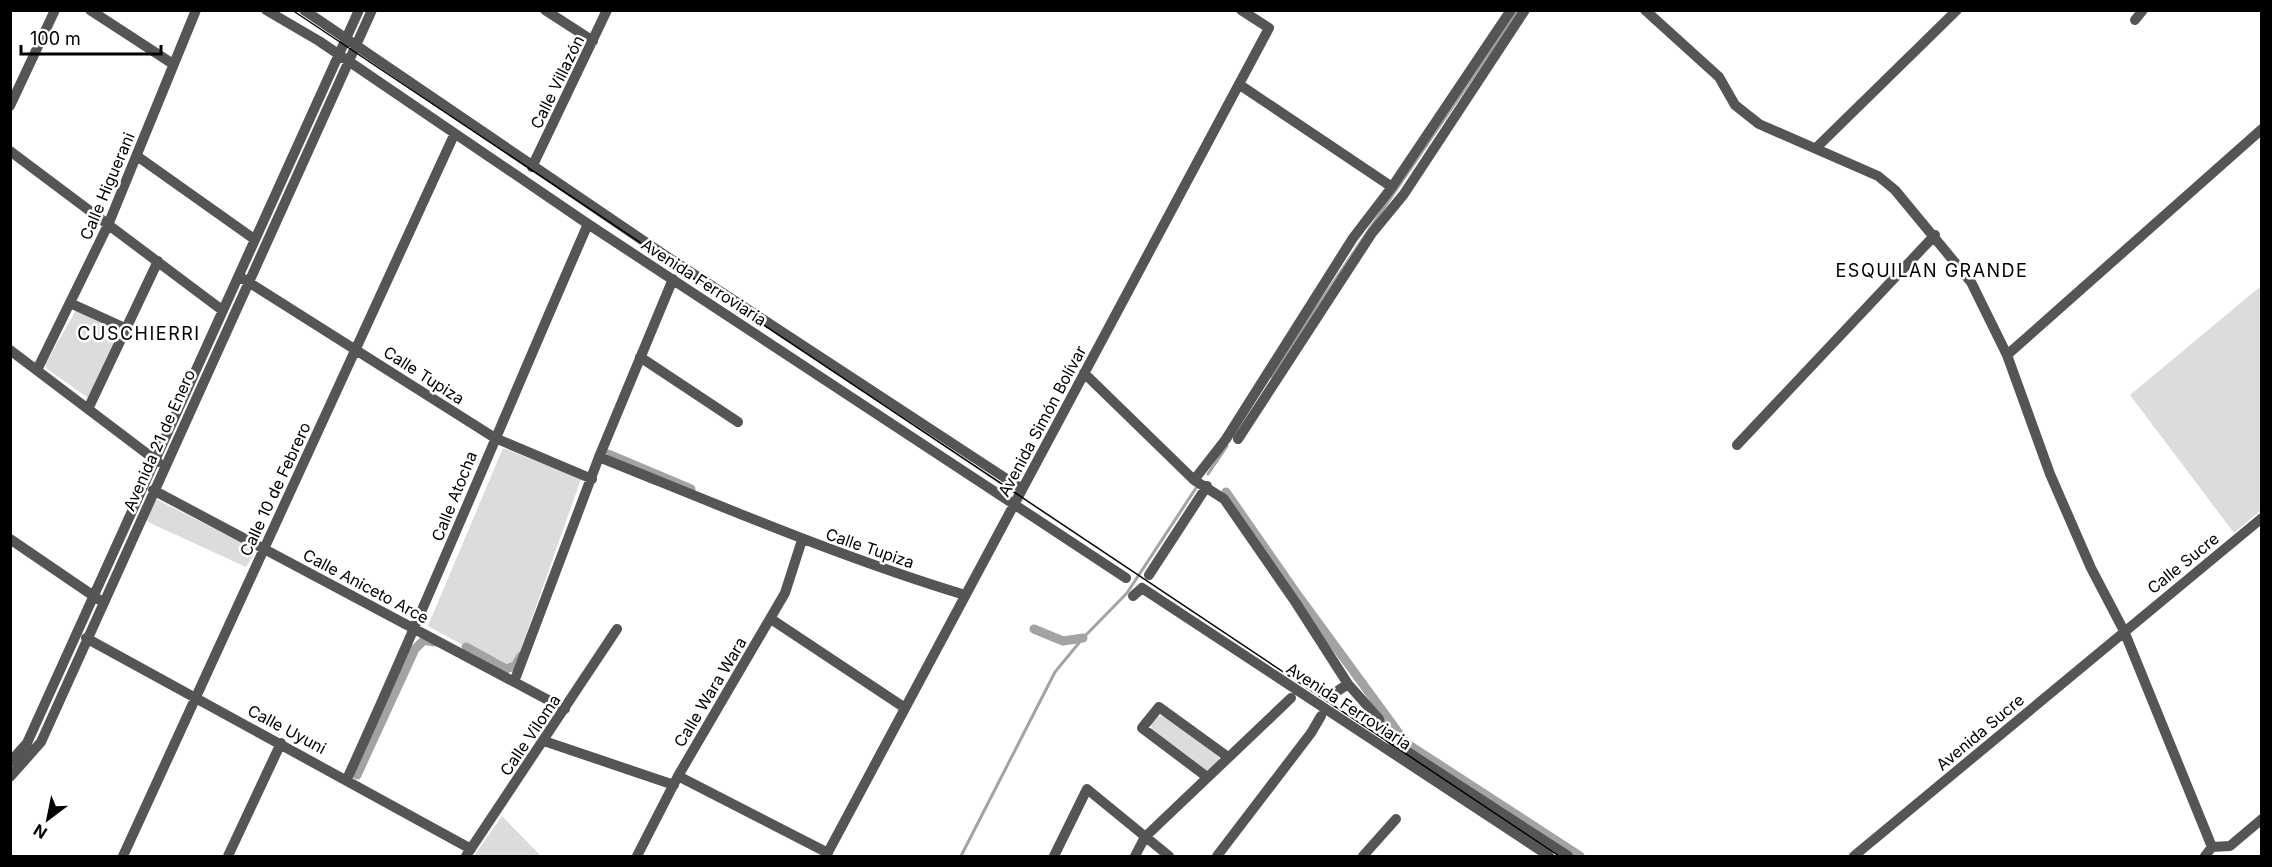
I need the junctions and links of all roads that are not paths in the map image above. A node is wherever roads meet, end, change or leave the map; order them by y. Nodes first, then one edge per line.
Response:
1 (55, 10) edge
2 (90, 10) edge
3 (196, 10) edge
4 (266, 10) edge
5 (304, 10) edge
6 (359, 10) edge
7 (372, 10) edge
8 (545, 10) edge
9 (608, 10) edge
10 (1241, 10) edge
11 (1511, 10) edge
12 (1525, 10) edge
13 (1645, 10) edge
14 (1957, 10) edge
15 (2143, 10) edge
16 (2135, 20) dead end
17 (346, 40) junction
18 (593, 41) junction
19 (355, 47) junction
20 (344, 59) junction
21 (172, 64) junction
22 (1240, 85) junction
23 (10, 106) edge
24 (2262, 129) edge
25 (454, 135) junction
26 (1817, 147) junction
27 (10, 151) edge
28 (137, 156) junction
29 (532, 167) junction
30 (1392, 187) junction
31 (588, 224) junction
32 (108, 225) junction
33 (1935, 235) junction
34 (254, 240) junction
35 (158, 261) junction
36 (243, 279) junction
37 (673, 279) junction
38 (70, 303) junction
39 (222, 310) junction
40 (127, 329) junction
41 (356, 349) junction
42 (10, 350) edge
43 (2007, 355) junction
44 (640, 357) junction
45 (38, 370) junction
46 (1084, 373) junction
47 (88, 409) junction
48 (738, 422) dead end
49 (495, 438) junction
50 (1238, 439) dead end
51 (1737, 445) dead end
52 (599, 457) junction
53 (154, 459) junction
54 (164, 466) junction
55 (592, 479) junction
56 (1194, 480) junction
57 (1207, 486) junction
58 (1023, 489) junction
59 (153, 490) junction
60 (1014, 504) junction
61 (2262, 518) edge
62 (10, 539) edge
63 (802, 540) junction
64 (264, 549) junction
65 (1149, 575) dead end
66 (1126, 578) dead end
67 (965, 595) junction
68 (93, 596) junction
69 (1133, 596) dead end
70 (103, 603) junction
71 (771, 619) junction
72 (617, 629) dead end
73 (416, 630) junction
74 (2124, 631) junction
75 (87, 638) junction
76 (514, 682) junction
77 (1348, 684) junction
78 (1330, 696) dead end
79 (196, 697) junction
80 (1291, 698) dead end
81 (905, 708) junction
82 (565, 709) junction
83 (1321, 716) dead end
84 (544, 741) junction
85 (281, 743) junction
86 (1228, 757) junction
87 (10, 762) edge
88 (10, 777) edge
89 (1207, 777) junction
90 (347, 779) junction
91 (676, 781) junction
92 (1396, 819) dead end
93 (2262, 819) edge
94 (1145, 837) junction
95 (2209, 852) edge
96 (469, 853) edge
97 (827, 855) edge
98 (123, 856) edge
99 (228, 856) edge
100 (637, 856) edge
101 (1054, 856) edge
102 (1135, 856) edge
103 (1169, 856) edge
104 (1217, 856) edge
105 (1363, 856) edge
106 (1549, 856) edge
107 (1568, 856) edge
108 (1854, 856) edge

1 - 23 street
2 - 21 street
3 - 21 street, Calle Higuerani
4 - 20 street, Avenida Ferroviaria
5 - 17 street, Avenida Ferroviaria
6 - 17 street, Avenida 21 de Enero
7 - 19 street, Avenida 21 de Enero
8 - 18 street
9 - 18 street, Calle Villazón
10 - 22 street, Avenida Simón Bolívar
11 - 30 street
12 - 50 street
13 - 26 street
14 - 26 street
15 - 16 street
17 - 19 street, Avenida Ferroviaria
17 - 20 street, Avenida 21 de Enero
18 - 29 street, Calle Villazón
19 - 20 street, Avenida 21 de Enero
19 - 29 street, Avenida Ferroviaria
20 - 25 street, Avenida Ferroviaria
20 - 34 street, Avenida 21 de Enero
20 - 36 street, Avenida 21 de Enero
21 - 28 street, Calle Higuerani
22 - 30 street
22 - 46 street, Avenida Simón Bolívar
24 - 43 street
25 - 31 street, Avenida Ferroviaria
25 - 41 street, Calle 10 de Febrero
26 - 33 street
27 - 32 street
28 - 32 street, Calle Higuerani
28 - 34 street
29 - 58 street, Avenida Ferroviaria
30 - 56 street
31 - 37 street, Avenida Ferroviaria
31 - 49 street, Calle Atocha
32 - 35 street
32 - 38 street, Calle Higuerani
33 - 43 street
33 - 51 street
34 - 36 street, Avenida 21 de Enero
35 - 39 street
35 - 40 street
36 - 39 street, Avenida 21 de Enero
36 - 41 street, Calle Tupiza
36 - 54 street, Avenida 21 de Enero
37 - 44 street
37 - 60 street, Avenida Ferroviaria
38 - 40 street
38 - 45 street, Calle Higuerani
39 - 53 street, Avenida 21 de Enero
40 - 47 street
41 - 49 street, Calle Tupiza
41 - 64 street, Calle 10 de Febrero
42 - 45 street
43 - 74 street
44 - 48 street
44 - 52 street
45 - 47 street
46 - 56 street
46 - 58 street, Avenida Simón Bolívar
47 - 53 street
49 - 55 street, Calle Tupiza
49 - 73 street, Calle Atocha
52 - 55 street
52 - 63 street, Calle Tupiza
53 - 54 street
53 - 68 street, Avenida 21 de Enero
54 - 59 street, Avenida 21 de Enero
55 - 76 street
56 - 57 street
57 - 65 street
57 - 77 street
58 - 60 street, Avenida Simón Bolívar
59 - 64 street, Calle Aniceto Arce
59 - 70 street, Avenida 21 de Enero
60 - 66 street, Avenida Ferroviaria
60 - 67 street, Avenida Simón Bolívar
61 - 74 street, Calle Sucre
62 - 68 street
63 - 67 street, Calle Tupiza
63 - 71 street, Calle Wara Wara
64 - 73 street, Calle Aniceto Arce
64 - 79 street, Calle 10 de Febrero
67 - 81 street, Avenida Simón Bolívar
68 - 70 street
68 - 87 street, Avenida 21 de Enero
69 - 106 street, Avenida Ferroviaria
70 - 75 street, Avenida 21 de Enero
71 - 81 street
71 - 91 street, Calle Wara Wara
72 - 82 street, Calle Viloma
73 - 76 street, Calle Aniceto Arce
73 - 90 street, Calle Atocha
74 - 95 street
74 - 108 street, Avenida Sucre
75 - 79 street, Calle Uyuni
75 - 88 street, Avenida 21 de Enero
76 - 82 street, Calle Aniceto Arce
77 - 78 street, Avenida Ferroviaria
77 - 107 street, Avenida Ferroviaria
79 - 85 street, Calle Uyuni
79 - 98 street, Calle 10 de Febrero
80 - 86 street
81 - 97 street, Avenida Simón Bolívar
82 - 84 street, Calle Viloma
83 - 104 street
84 - 91 street
84 - 96 street, Calle Viloma
85 - 90 street, Calle Uyuni
85 - 99 street
86 - 89 street
86 - 89 street
89 - 94 street
90 - 96 street, Calle Uyuni
91 - 97 street
91 - 100 street, Calle Wara Wara
92 - 105 street
93 - 95 street
94 - 101 street
94 - 102 street
94 - 103 street

